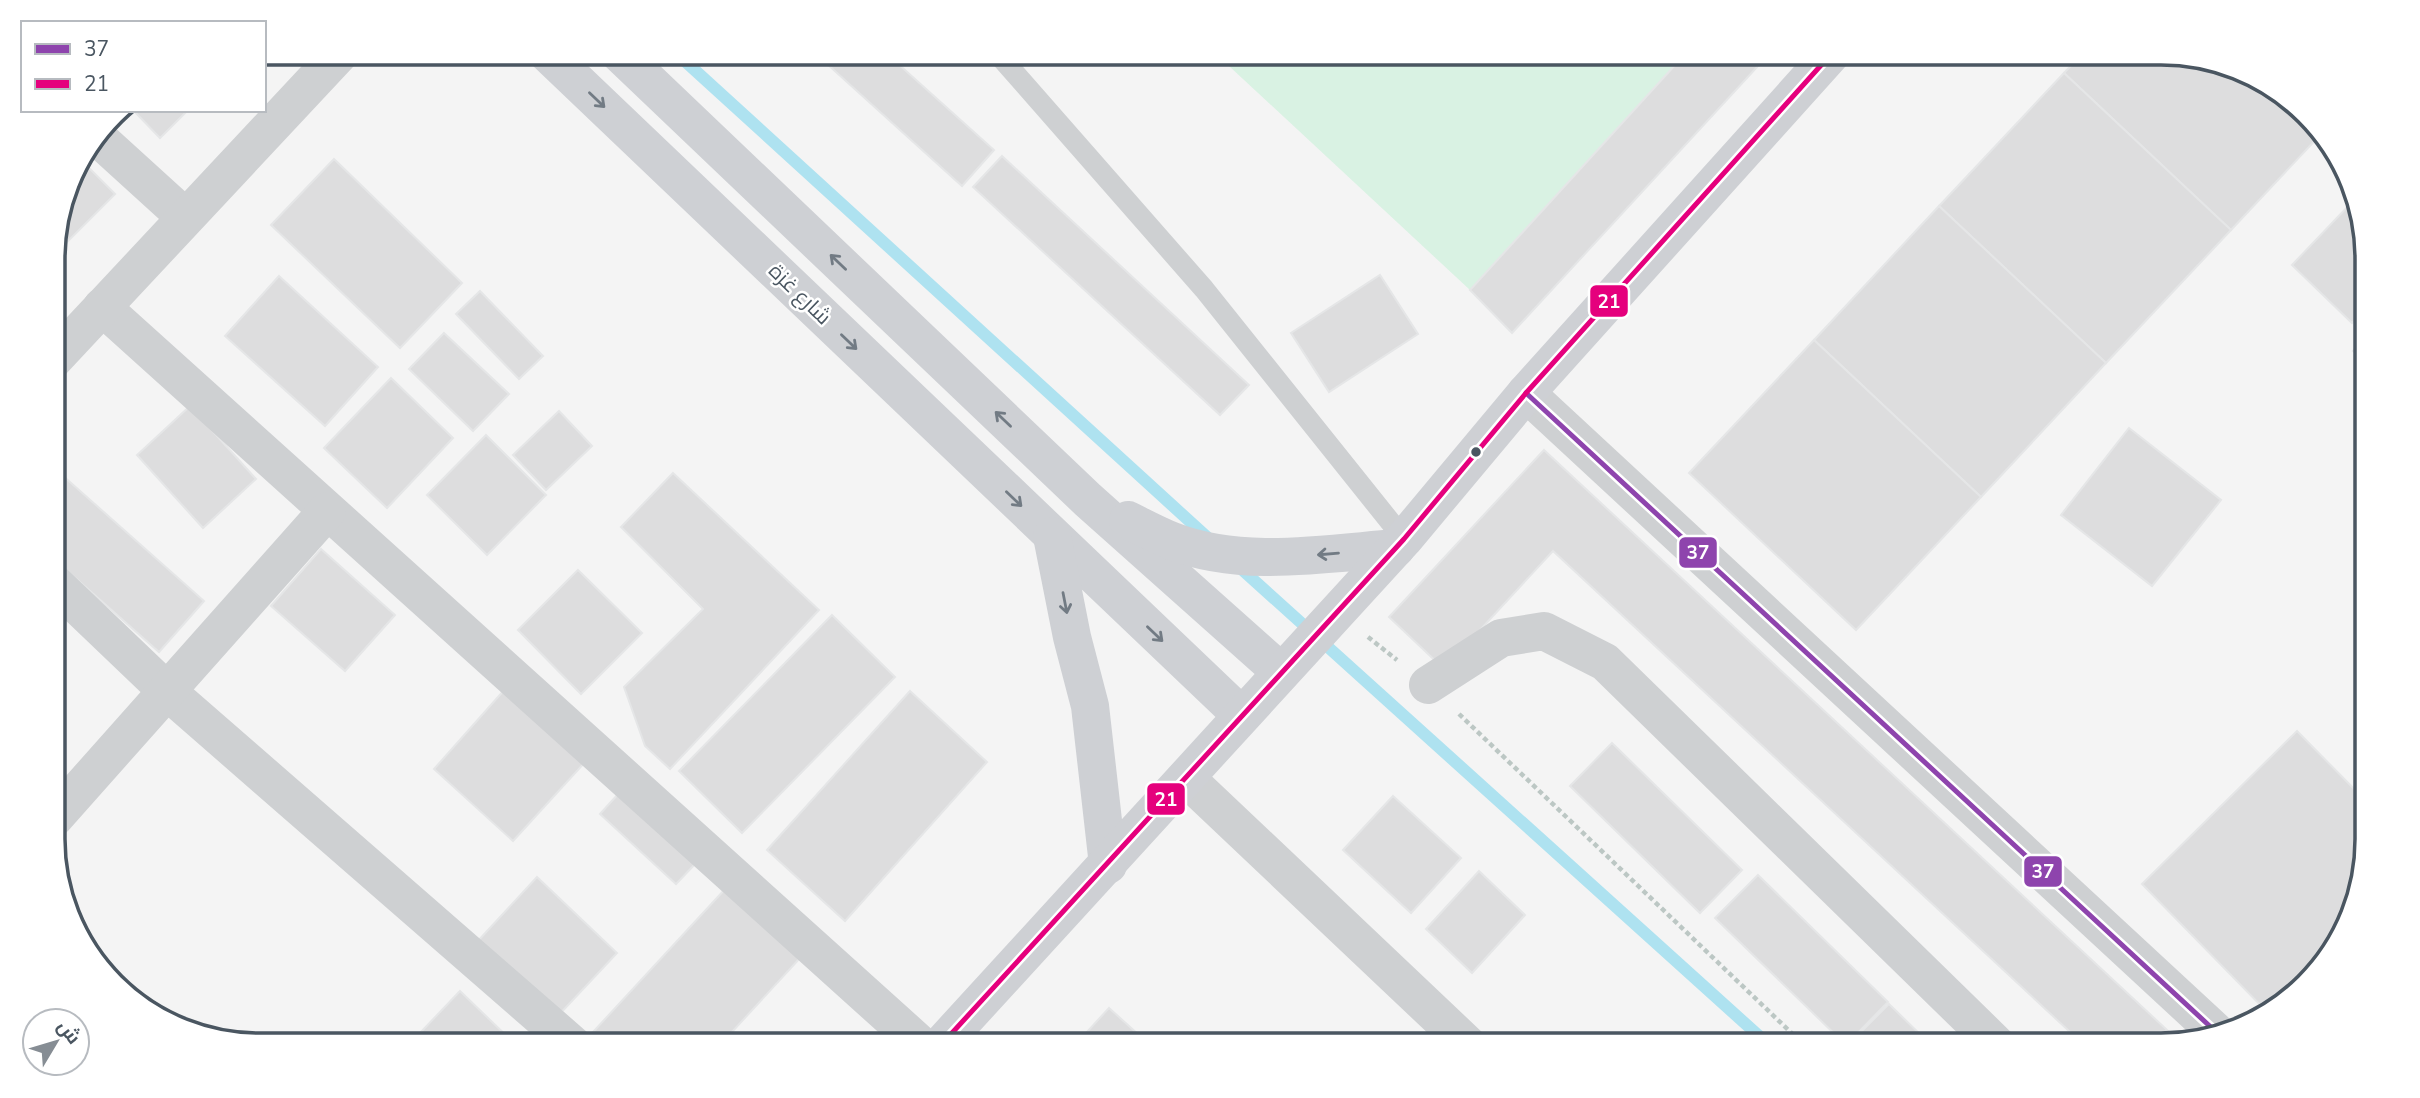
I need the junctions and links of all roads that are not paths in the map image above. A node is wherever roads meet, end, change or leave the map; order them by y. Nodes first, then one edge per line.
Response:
1 (328, 65) edge
2 (561, 65) edge
3 (633, 65) edge
4 (1009, 65) edge
5 (1820, 65) edge
6 (104, 143) edge
7 (186, 217) junction
8 (102, 307) junction
9 (65, 342) edge
10 (1526, 393) junction
11 (1088, 500) junction
12 (327, 511) junction
13 (1052, 536) junction
14 (1400, 543) junction
15 (65, 594) edge
16 (1281, 672) junction
17 (1428, 685) road end
18 (168, 692) junction
19 (1241, 715) junction
20 (1186, 778) junction
21 (65, 806) edge
22 (1108, 865) junction
23 (2210, 1027) edge
24 (559, 1033) edge
25 (908, 1033) edge
26 (952, 1033) edge
27 (1455, 1033) edge
28 (1985, 1033) edge

1 - 7 street
2 -> 13 main road, شارع غزة
11 -> 3 main road
4 - 14 lane
5 - 10 main road
6 - 7 street
7 - 8 street
8 - 9 street
8 - 12 street
10 - 14 main road
10 - 23 street
14 -> 11 main road
11 - 16 main road
12 - 18 street
12 - 25 street
13 -> 19 main road, شارع غزة
13 -> 22 main road
14 - 16 main road
15 - 18 street
16 - 19 main road
17 - 28 street
18 - 21 street
18 - 24 street
19 - 20 main road
20 - 22 main road
20 - 27 street
22 - 26 main road

